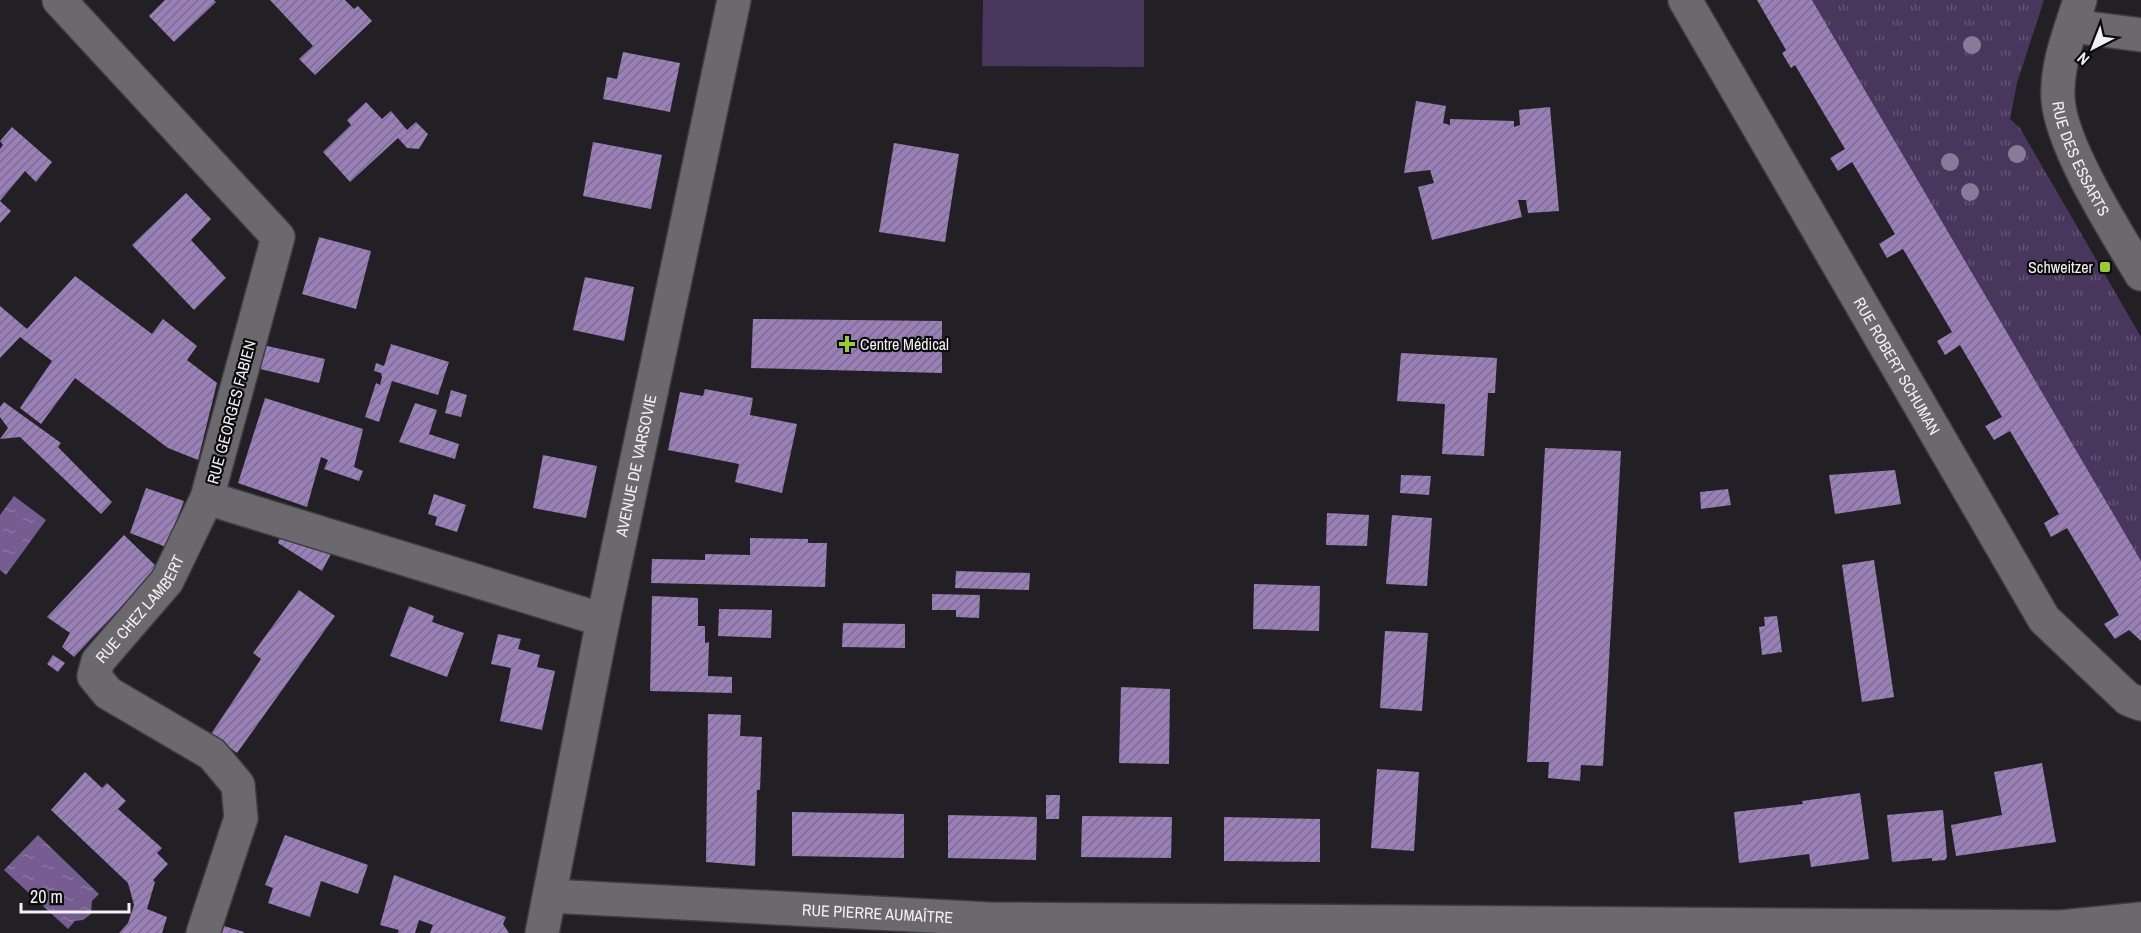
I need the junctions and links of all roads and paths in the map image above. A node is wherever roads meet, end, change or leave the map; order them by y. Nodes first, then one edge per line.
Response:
1 (58, 0) edge
2 (734, 0) edge
3 (1685, 0) edge
4 (2076, 13) edge
5 (2141, 35) edge
6 (2141, 274) edge
7 (207, 498) junction
8 (603, 620) junction
9 (2141, 704) edge
10 (550, 896) junction
11 (2141, 919) edge
12 (203, 933) edge
13 (542, 933) edge

1 - 7 street, RUE GEORGES FABIEN
2 - 8 street, AVENUE DE VARSOVIE
3 - 9 street, RUE ROBERT SCHUMAN
4 - 5 street
4 - 6 street, RUE DES ESSARTS
7 - 8 street, RUE GEORGES FABIEN
7 - 12 street, RUE CHEZ LAMBERT
8 - 10 street, AVENUE DE VARSOVIE
10 - 11 street, RUE PIERRE AUMAÎTRE
10 - 13 street, AVENUE DE VARSOVIE

